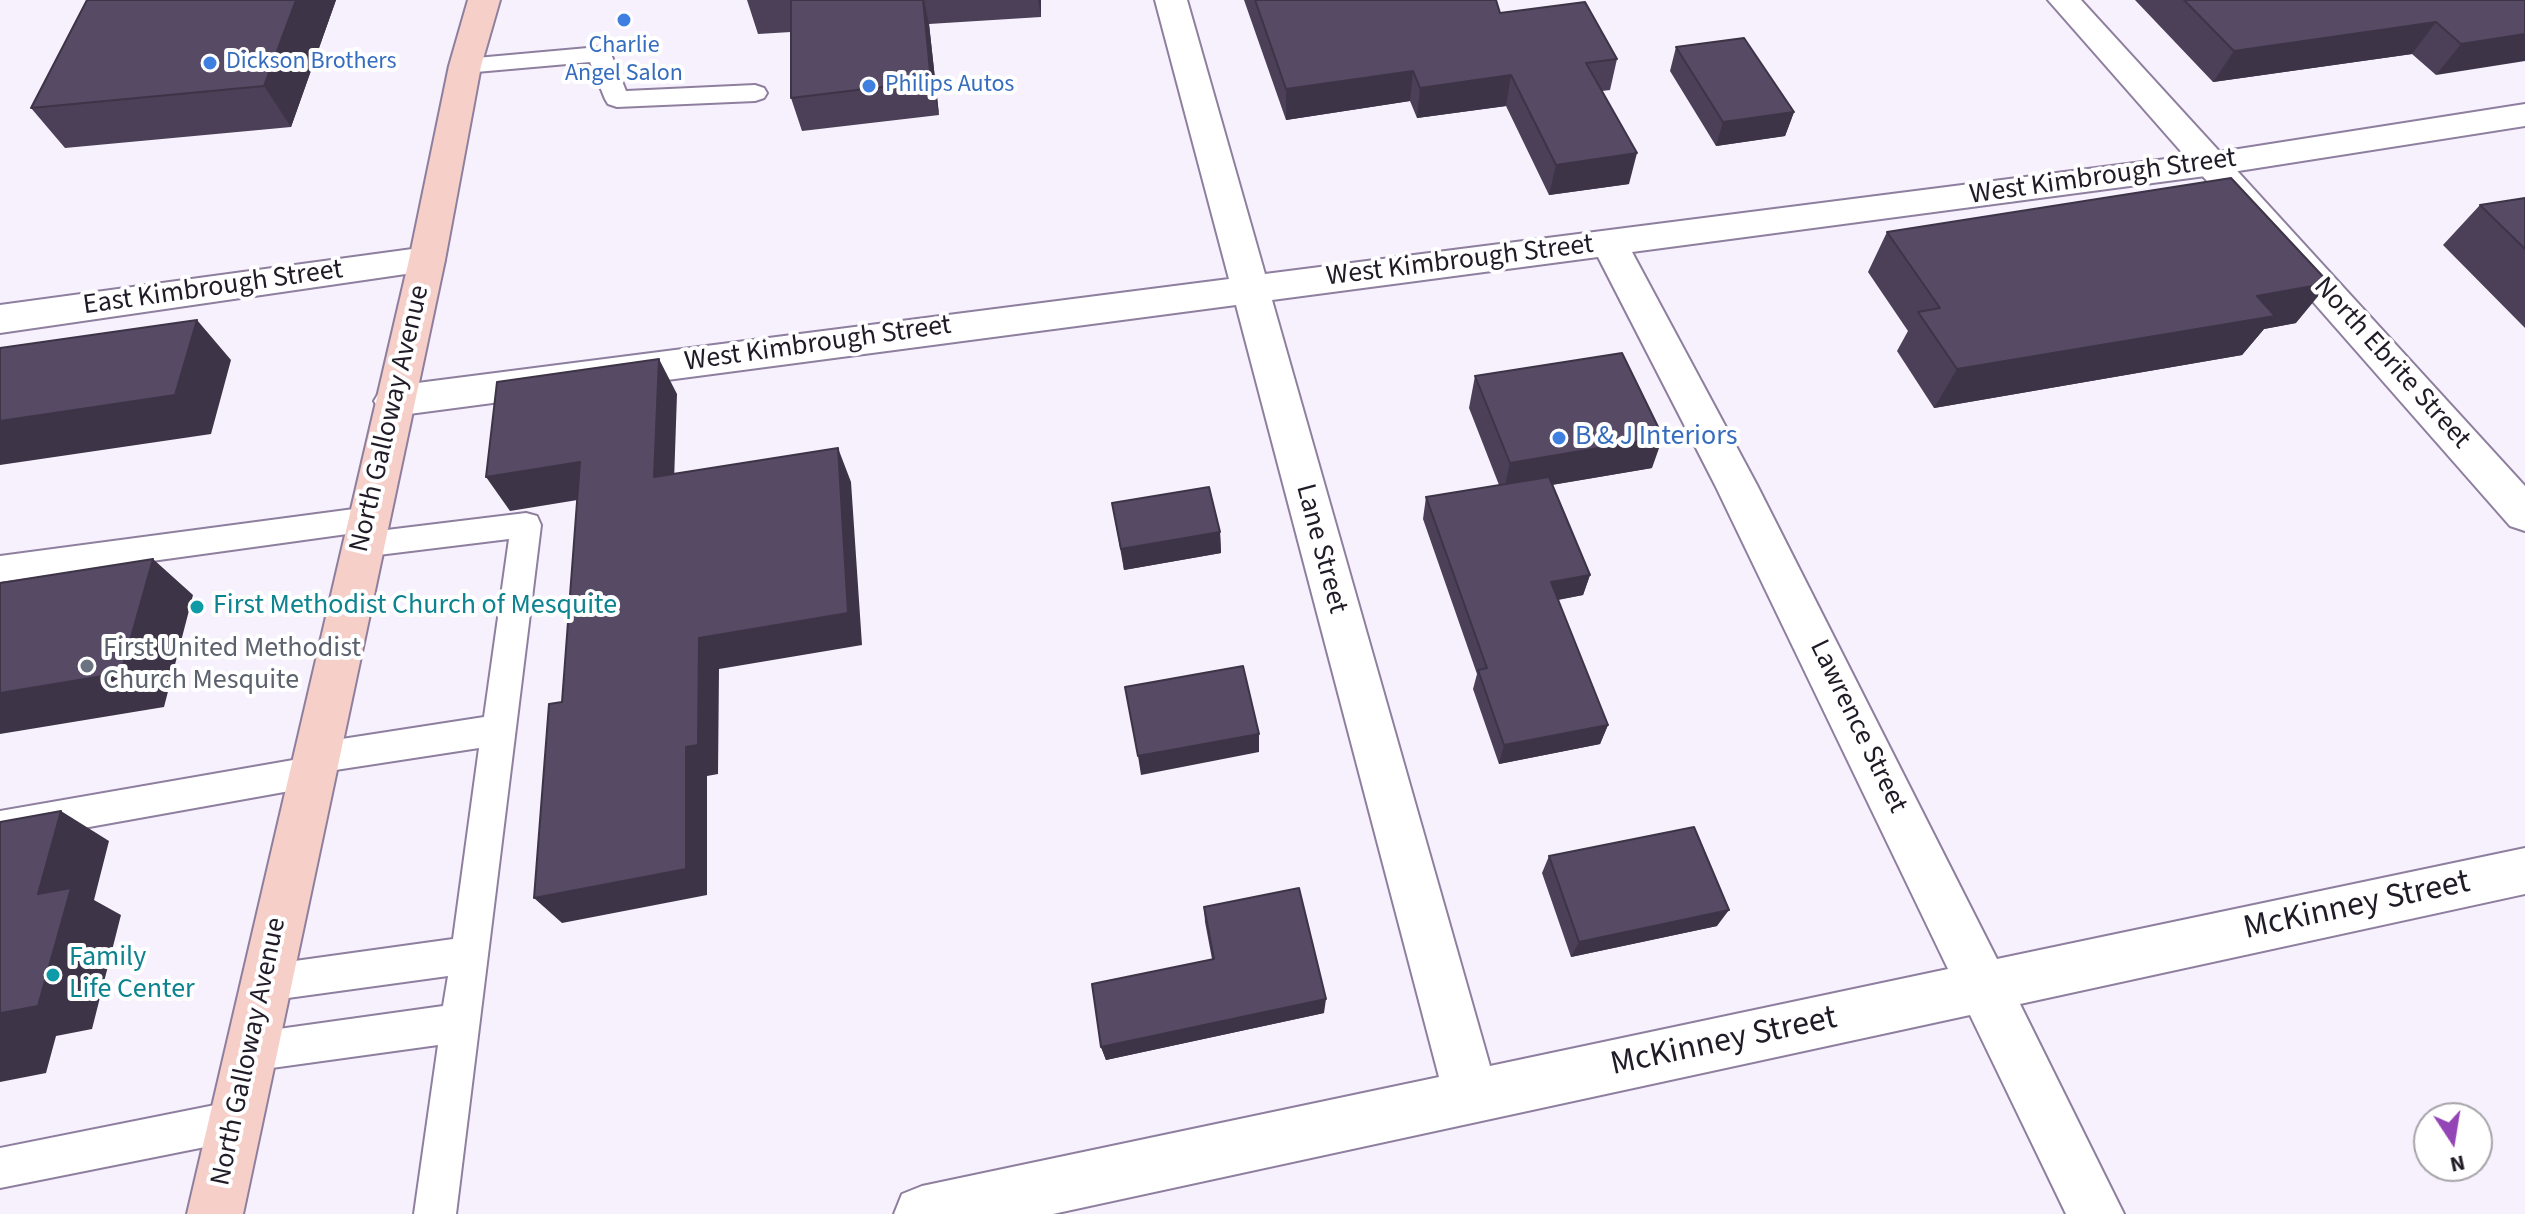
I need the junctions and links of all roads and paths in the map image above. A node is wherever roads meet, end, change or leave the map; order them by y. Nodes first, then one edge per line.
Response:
1 (484, 0) edge
2 (1171, 0) edge
3 (2064, 0) edge
4 (465, 66) junction
5 (755, 93) dead end
6 (2525, 115) edge
7 (2213, 164) junction
8 (1610, 244) junction
9 (427, 260) junction
10 (1248, 288) junction
11 (0, 319) edge
12 (394, 401) junction
13 (2525, 514) edge
14 (365, 532) junction
15 (0, 569) edge
16 (499, 730) junction
17 (314, 765) junction
18 (0, 827) edge
19 (2525, 871) edge
20 (470, 955) junction
21 (266, 983) junction
22 (1986, 987) junction
23 (460, 1023) junction
24 (250, 1052) junction
25 (1472, 1097) junction
26 (235, 1121) junction
27 (0, 1168) edge
28 (1058, 1200) edge
29 (214, 1214) edge
30 (435, 1214) edge
31 (922, 1214) edge
32 (2096, 1214) edge

1 - 4 main road, North Galloway Avenue
2 - 10 street, Lane Street
3 - 7 street, North Ebrite Street
4 - 5 lane
4 - 9 main road, North Galloway Avenue
6 - 7 street, West Kimbrough Street
7 - 8 street, West Kimbrough Street
7 - 13 street, North Ebrite Street
8 - 10 street, West Kimbrough Street
8 - 22 street, Lawrence Street
9 - 11 street, East Kimbrough Street
9 - 12 main road, North Galloway Avenue
10 - 12 street, West Kimbrough Street
10 - 25 street, Lane Street
12 - 14 main road, North Galloway Avenue
14 - 15 lane
14 - 16 lane
14 - 17 main road, North Galloway Avenue
16 - 17 lane
16 - 20 lane
17 - 18 lane
17 - 21 main road, North Galloway Avenue
19 - 22 street, McKinney Street
20 - 21 lane
20 - 23 lane
21 - 24 main road, North Galloway Avenue
22 - 25 street, McKinney Street
22 - 32 street, Lawrence Street
23 - 24 lane
23 - 30 lane
24 - 26 main road, North Galloway Avenue
25 - 28 street, McKinney Street
26 - 27 lane
26 - 29 main road, North Galloway Avenue
28 - 31 street, McKinney Street

